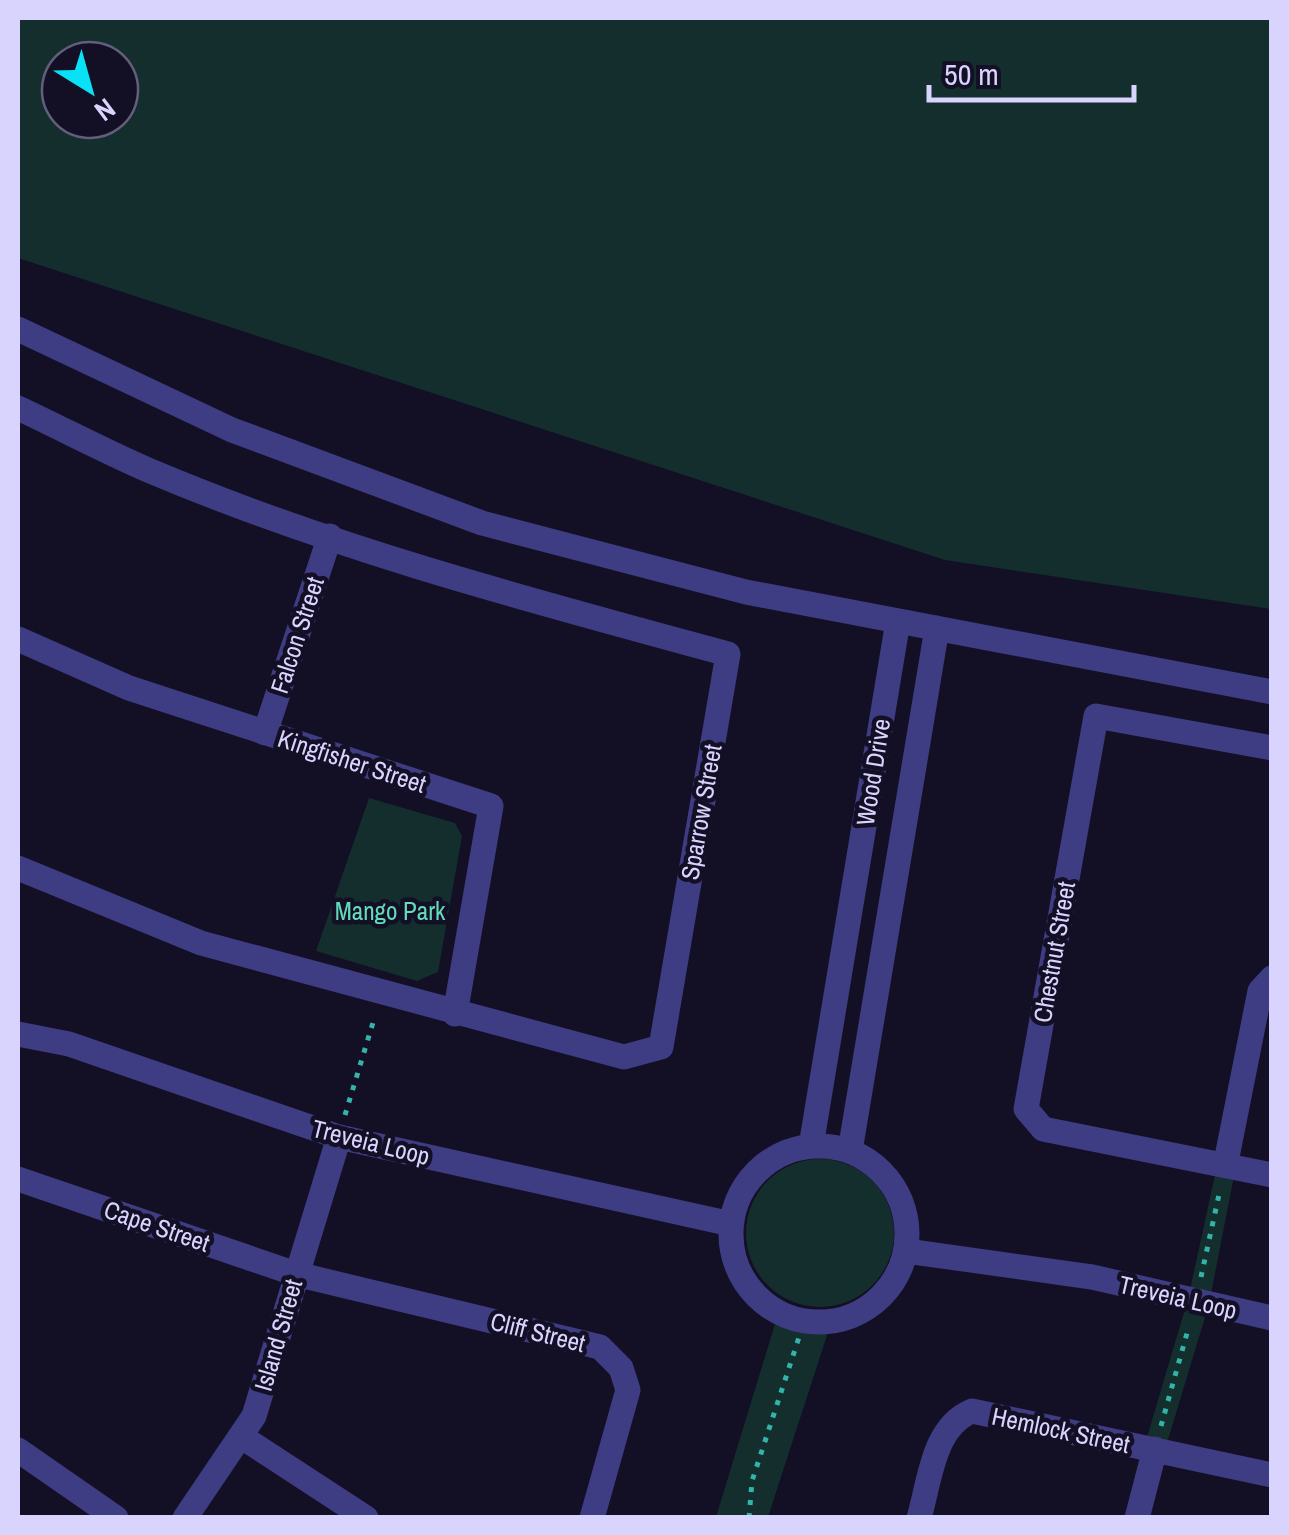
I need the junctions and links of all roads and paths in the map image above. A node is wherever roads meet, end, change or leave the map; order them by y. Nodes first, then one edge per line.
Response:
1 (18, 329) edge
2 (18, 408) edge
3 (330, 536) junction
4 (898, 620) junction
5 (937, 628) junction
6 (18, 639) edge
7 (1272, 692) edge
8 (264, 733) junction
9 (1272, 748) edge
10 (18, 868) edge
11 (848, 924) junction
12 (887, 928) junction
13 (1272, 978) edge
14 (382, 994) junction
15 (454, 1014) junction
16 (18, 1034) edge
17 (339, 1137) junction
18 (811, 1146) junction
19 (850, 1151) junction
20 (1226, 1162) junction
21 (1272, 1175) edge
22 (18, 1179) edge
23 (732, 1224) junction
24 (906, 1251) junction
25 (296, 1274) junction
26 (1272, 1318) edge
27 (804, 1322) junction
28 (242, 1436) junction
29 (18, 1450) edge
30 (1155, 1450) junction
31 (1272, 1475) edge
32 (116, 1518) edge
33 (185, 1518) edge
34 (366, 1518) edge
35 (592, 1518) edge
36 (749, 1518) edge
37 (919, 1518) edge
38 (1137, 1518) edge

1 - 4 street
2 - 3 street, Sparrow Street
3 - 8 street, Falcon Street
3 - 15 street, Sparrow Street
4 - 5 street
4 - 11 street, Wood Drive
5 - 7 street
5 - 12 street, Wood Drive
6 - 8 street, Kingfisher Street
8 - 15 street, Kingfisher Street
9 - 20 street, Chestnut Street
10 - 14 street, Sparrow Street
11 - 12 street
11 - 18 street, Wood Drive
12 - 19 street, Wood Drive
13 - 20 street
14 - 15 street, Sparrow Street
14 - 17 path
16 - 17 street, Treveia Loop
17 - 23 street, Treveia Loop
17 - 25 street, Island Street
18 - 19 street
18 - 23 street
19 - 24 street
20 - 21 street, Chestnut Street
22 - 25 street, Cape Street
23 - 27 street
24 - 26 street, Treveia Loop
24 - 27 street
25 - 28 street, Island Street
25 - 35 street, Cliff Street
27 - 36 path
28 - 33 street, Island Street
28 - 34 street
29 - 32 street
30 - 31 street, Hemlock Street
30 - 37 street, Hemlock Street
30 - 38 street

